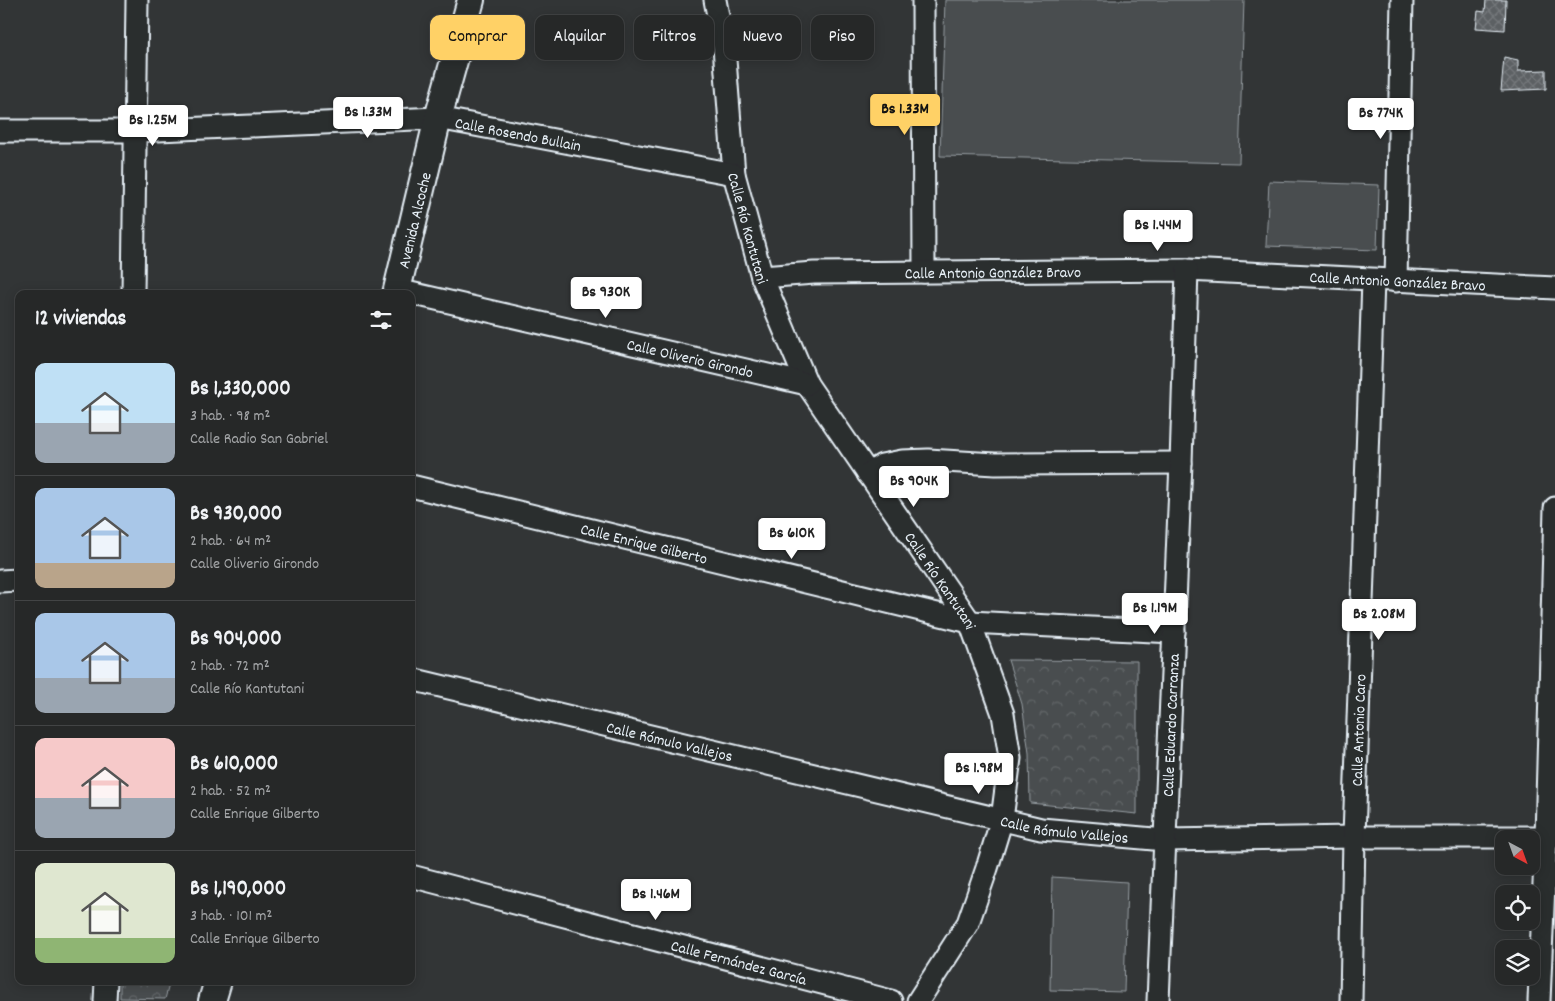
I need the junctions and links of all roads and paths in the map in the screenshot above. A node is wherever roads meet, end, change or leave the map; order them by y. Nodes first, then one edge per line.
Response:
1 (138, 0) edge
2 (471, 0) edge
3 (715, 0) edge
4 (923, 0) edge
5 (1402, 0) edge
6 (438, 118) junction
7 (0, 131) edge
8 (135, 131) junction
9 (734, 174) junction
10 (1187, 270) junction
11 (924, 272) junction
12 (762, 277) junction
13 (1373, 280) junction
14 (1396, 281) junction
15 (1555, 288) edge
16 (133, 290) edge
17 (397, 290) edge
18 (415, 296) edge
19 (807, 384) junction
20 (1181, 463) junction
21 (868, 474) junction
22 (415, 487) edge
23 (1555, 508) edge
24 (15, 580) edge
25 (0, 581) edge
26 (970, 622) junction
27 (1174, 632) junction
28 (415, 680) edge
29 (1002, 819) junction
30 (1354, 837) junction
31 (1551, 837) edge
32 (1165, 840) junction
33 (415, 877) edge
34 (106, 985) edge
35 (217, 985) edge
36 (105, 1001) edge
37 (212, 1001) edge
38 (892, 1001) edge
39 (918, 1001) edge
40 (1158, 1001) edge
41 (1350, 1001) edge
42 (1539, 1001) edge

1 - 8 street
2 - 6 street, Avenida Alcoche
3 - 9 street, Calle Río Kantutani
4 - 11 street
5 - 14 street
6 - 8 street, Calle Rosendo Bullain
6 - 9 street, Calle Rosendo Bullain
6 - 17 street, Avenida Alcoche
7 - 8 street, Calle Rosendo Bullain
8 - 16 street
9 - 12 street, Calle Río Kantutani
10 - 11 street, Calle Antonio González Bravo
10 - 13 street, Calle Antonio González Bravo
10 - 20 street, Calle Eduardo Carranza
11 - 12 street, Calle Antonio González Bravo
12 - 19 street, Calle Río Kantutani
13 - 14 street, Calle Antonio González Bravo
13 - 30 street, Calle Antonio Caro
14 - 15 street, Calle Antonio González Bravo
18 - 19 street, Calle Oliverio Girondo
19 - 21 street, Calle Río Kantutani
20 - 21 street
20 - 27 street, Calle Eduardo Carranza
21 - 26 street, Calle Río Kantutani
22 - 26 street, Calle Enrique Gilberto
23 - 31 street
24 - 25 street
26 - 27 street, Calle Enrique Gilberto
26 - 29 street, Calle Río Kantutani
27 - 32 street, Calle Eduardo Carranza
28 - 29 street, Calle Rómulo Vallejos
29 - 32 street, Calle Rómulo Vallejos
29 - 39 street, Calle Río Kantutani
30 - 31 street, Calle Rómulo Vallejos
30 - 32 street, Calle Rómulo Vallejos
30 - 41 street, Calle Antonio Caro
31 - 42 street
32 - 40 street, Calle Eduardo Carranza
33 - 38 street, Calle Fernández García
34 - 36 street
35 - 37 street

